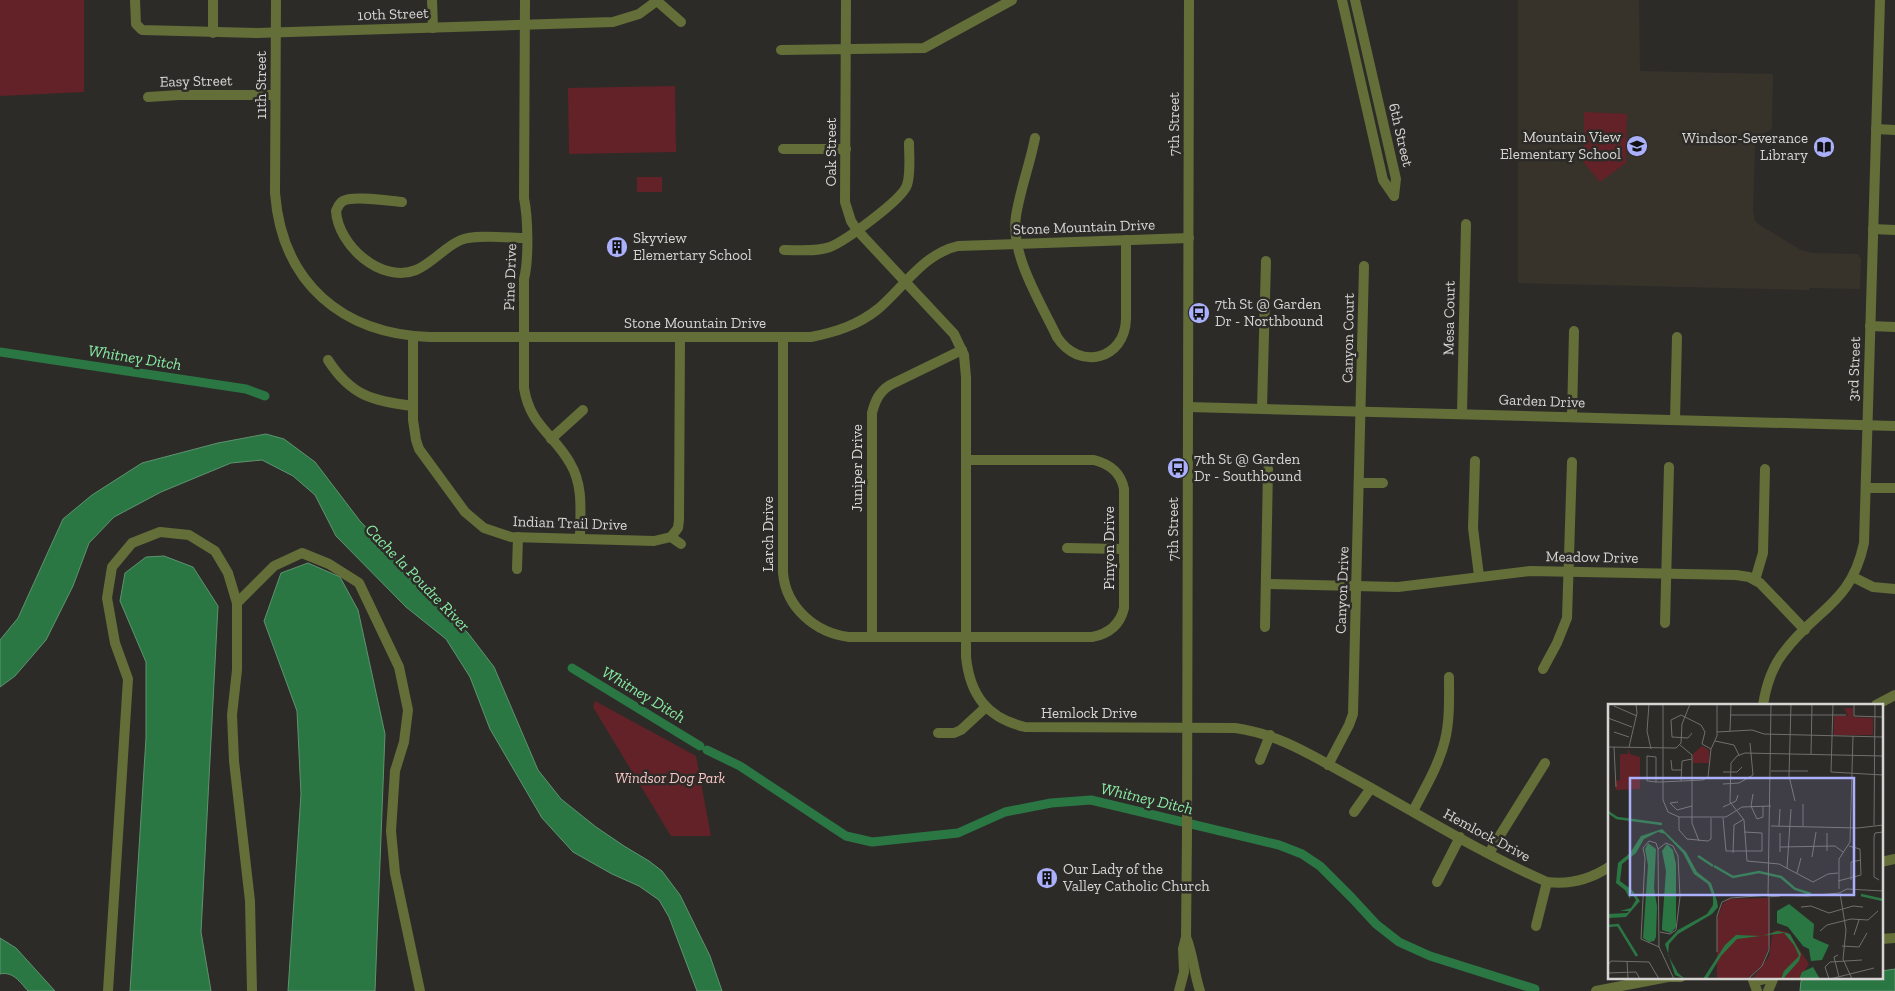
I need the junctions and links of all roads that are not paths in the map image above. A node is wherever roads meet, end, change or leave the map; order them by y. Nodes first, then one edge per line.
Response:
1 (135, 0) edge
2 (213, 0) edge
3 (276, 0) edge
4 (432, 0) edge
5 (525, 0) edge
6 (846, 0) edge
7 (1012, 0) edge
8 (1189, 0) edge
9 (1342, 0) edge
10 (1355, 0) edge
11 (1880, 0) edge
12 (658, 1) edge
13 (680, 22) dead end
14 (525, 25) junction
15 (139, 28) junction
16 (432, 28) junction
17 (213, 33) junction
18 (276, 33) junction
19 (132, 37) dead end
20 (846, 49) junction
21 (781, 50) dead end
22 (276, 95) junction
23 (148, 97) dead end
24 (1876, 129) junction
25 (1895, 130) edge
26 (1035, 138) dead end
27 (909, 143) dead end
28 (783, 149) dead end
29 (846, 150) junction
30 (275, 169) joint
31 (402, 202) dead end
32 (1466, 224) dead end
33 (1873, 229) junction
34 (856, 230) junction
35 (1895, 230) edge
36 (526, 238) junction
37 (1189, 238) junction
38 (1126, 240) junction
39 (1018, 244) junction
40 (784, 250) dead end
41 (1266, 261) dead end
42 (1364, 266) dead end
43 (905, 282) junction
44 (1870, 326) junction
45 (1895, 327) edge
46 (1574, 331) dead end
47 (413, 336) junction
48 (1676, 336) dead end
49 (524, 337) junction
50 (680, 338) junction
51 (783, 338) junction
52 (962, 350) junction
53 (328, 360) dead end
54 (413, 406) junction
55 (1188, 406) junction
56 (1262, 408) junction
57 (583, 410) dead end
58 (1362, 410) junction
59 (1462, 414) junction
60 (1572, 417) junction
61 (1675, 420) junction
62 (1868, 426) junction
63 (1895, 426) edge
64 (551, 439) junction
65 (966, 460) junction
66 (1475, 461) dead end
67 (1572, 462) dead end
68 (1669, 467) dead end
69 (1268, 469) dead end
70 (1765, 469) dead end
71 (1360, 483) junction
72 (1382, 483) dead end
73 (1866, 488) junction
74 (1895, 488) edge
75 (518, 537) junction
76 (671, 537) junction
77 (580, 539) junction
78 (681, 544) dead end
79 (1067, 548) dead end
80 (1124, 548) junction
81 (517, 569) dead end
82 (1569, 571) junction
83 (1666, 574) junction
84 (1479, 576) junction
85 (1853, 577) junction
86 (1756, 580) junction
87 (1266, 584) junction
88 (1357, 586) junction
89 (1895, 589) edge
90 (237, 603) junction
91 (1665, 623) dead end
92 (1265, 627) dead end
93 (1805, 630) junction
94 (872, 637) junction
95 (966, 637) junction
96 (1543, 669) dead end
97 (1449, 677) dead end
98 (1895, 695) edge
99 (1763, 704) edge
100 (1878, 704) edge
101 (986, 707) junction
102 (1188, 729) junction
103 (938, 733) dead end
104 (1270, 735) junction
105 (1260, 760) dead end
106 (1545, 763) dead end
107 (1328, 765) junction
108 (1370, 788) junction
109 (1413, 811) junction
110 (1354, 812) dead end
111 (1460, 837) junction
112 (1489, 853) junction
113 (1895, 860) edge
114 (1882, 862) edge
115 (1608, 868) edge
116 (1436, 882) dead end
117 (1546, 882) junction
118 (1536, 926) dead end
119 (1186, 937) junction
120 (1895, 938) edge
121 (1882, 939) edge
122 (1663, 978) edge
123 (1753, 978) edge
124 (1756, 978) edge
125 (1769, 978) edge
126 (1773, 978) edge
127 (108, 991) edge
128 (252, 991) edge
129 (420, 991) edge
130 (1180, 991) edge
131 (1199, 991) edge
132 (1596, 991) edge
133 (1757, 991) edge
134 (1768, 991) edge

1 - 15 street
2 - 17 street
3 - 18 street, 11th Street
4 - 16 street
5 - 14 street, Pine Drive
6 - 20 street, Oak Street
7 - 20 street
8 - 37 street, 7th Street
9 - 10 street, 6th Street
11 - 24 street, 3rd Street
12 - 13 street
12 - 14 street, 10th Street
14 - 16 street, 10th Street
14 - 36 street, Pine Drive
15 - 17 street, 10th Street
15 - 19 street
16 - 18 street, 10th Street
17 - 18 street, 10th Street
18 - 22 street, 11th Street
20 - 21 street
20 - 29 street, Oak Street
22 - 23 street, Easy Street
22 - 30 street, 11th Street
24 - 25 street
24 - 33 street, 3rd Street
26 - 39 street
27 - 34 street
28 - 29 street
29 - 34 street, Oak Street
30 - 47 street, Stone Mountain Drive
31 - 36 street
32 - 59 street, Mesa Court
33 - 35 street
33 - 44 street, 3rd Street
34 - 40 street
34 - 43 street, Oak Street
36 - 49 street, Pine Drive
37 - 38 street, Stone Mountain Drive
37 - 55 street, 7th Street
38 - 39 street, Stone Mountain Drive
38 - 39 street
39 - 43 street, Stone Mountain Drive
41 - 56 street
42 - 58 street, Canyon Court
43 - 51 street, Stone Mountain Drive
43 - 52 street, Hemlock Drive
44 - 45 street
44 - 62 street, 3rd Street
46 - 60 street
47 - 49 street, Stone Mountain Drive
47 - 54 street, Indian Trail Drive
48 - 61 street
49 - 50 street, Stone Mountain Drive
49 - 64 street, Pine Drive
50 - 51 street, Stone Mountain Drive
50 - 76 street
51 - 94 street, Larch Drive
52 - 65 street, Hemlock Drive
52 - 94 street, Juniper Drive
53 - 54 street
54 - 75 street, Indian Trail Drive
55 - 56 street, Garden Drive
55 - 102 street, 7th Street
56 - 58 street, Garden Drive
57 - 64 street
58 - 59 street, Garden Drive
58 - 71 street, Canyon Drive
59 - 60 street, Garden Drive
60 - 61 street, Garden Drive
61 - 62 street, Garden Drive
62 - 63 street, Garden Drive
62 - 73 street, 3rd Street
64 - 77 street, Pine Drive
65 - 80 street, Pinyon Drive
65 - 95 street, Hemlock Drive
66 - 84 street
67 - 82 street
68 - 83 street
69 - 87 street
70 - 86 street
71 - 72 street
71 - 88 street, Canyon Drive
73 - 74 street
73 - 85 street, 3rd Street
75 - 77 street, Indian Trail Drive
75 - 81 street
76 - 77 street, Indian Trail Drive
76 - 78 street
79 - 80 street
80 - 95 street, Pinyon Drive
82 - 83 street, Meadow Drive
82 - 84 street, Meadow Drive
82 - 96 street
83 - 86 street, Meadow Drive
83 - 91 street
84 - 88 street, Meadow Drive
85 - 89 street
85 - 93 street, 3rd Street
86 - 93 street
87 - 88 street, Meadow Drive
87 - 92 street
88 - 107 street, Canyon Drive
90 - 127 street
90 - 128 street
90 - 129 street
93 - 99 street, 3rd Street
94 - 95 street, Larch Drive
95 - 101 street, Hemlock Drive
97 - 109 street
98 - 100 street
101 - 102 street, Hemlock Drive
101 - 103 street
102 - 104 street, Hemlock Drive
102 - 119 street, 7th Street
104 - 105 street
104 - 107 street, Hemlock Drive
106 - 112 street
107 - 108 street, Hemlock Drive
108 - 109 street, Hemlock Drive
108 - 110 street
109 - 111 street, Hemlock Drive
111 - 112 street, Hemlock Drive
111 - 116 street
112 - 117 street, Hemlock Drive
113 - 114 street
115 - 117 street, Hemlock Drive
117 - 118 street
119 - 130 street, 7th Street
119 - 131 street, 7th Street
120 - 121 street
122 - 132 street
123 - 133 street
124 - 125 street
126 - 134 street
130 - 131 street

